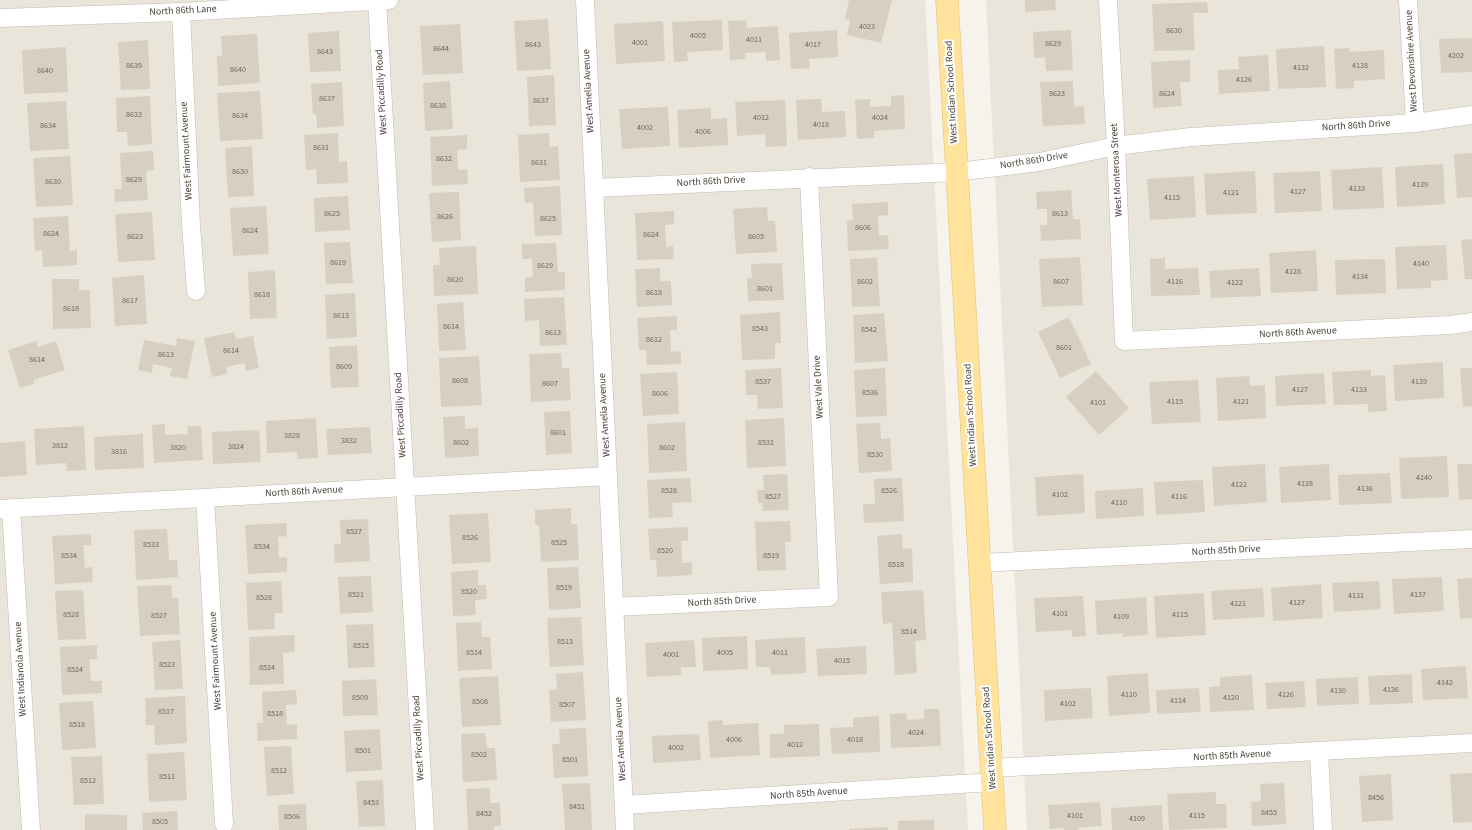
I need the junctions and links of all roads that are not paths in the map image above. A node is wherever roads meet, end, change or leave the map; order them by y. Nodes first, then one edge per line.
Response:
1 (381, 0) edge
2 (585, 0) edge
3 (947, 0) edge
4 (1108, 0) edge
5 (1408, 0) edge
6 (181, 12) junction
7 (0, 18) edge
8 (1472, 115) edge
9 (1415, 123) junction
10 (1116, 146) junction
11 (957, 172) junction
12 (809, 177) junction
13 (594, 188) junction
14 (196, 290) dead end
15 (1472, 322) edge
16 (1124, 341) joint
17 (608, 476) junction
18 (405, 487) junction
19 (206, 498) junction
20 (6, 509) edge
21 (1472, 538) edge
22 (979, 563) junction
23 (829, 597) joint
24 (614, 607) junction
25 (1472, 743) edge
26 (1319, 752) junction
27 (993, 775) junction
28 (624, 805) junction
29 (224, 824) dead end
30 (31, 830) edge
31 (424, 830) edge
32 (625, 830) edge
33 (996, 830) edge
34 (1323, 830) edge

1 - 6 street, North 86th Lane
1 - 18 street, West Piccadilly Road
2 - 13 street, West Amelia Avenue
3 - 11 main road, West Indian School Road
4 - 10 street, West Monterosa Street
5 - 9 street, West Devonshire Avenue
6 - 7 street, North 86th Lane
6 - 14 street, West Fairmount Avenue
8 - 9 street, North 86th Drive
9 - 10 street, North 86th Drive
10 - 11 street, North 86th Drive
10 - 16 street, West Monterosa Street
11 - 12 street, North 86th Drive
11 - 22 main road, West Indian School Road
12 - 13 street, North 86th Drive
12 - 23 street, West Vale Drive
13 - 17 street, West Amelia Avenue
15 - 16 street, North 86th Avenue
17 - 18 street, North 86th Avenue
17 - 24 street, West Amelia Avenue
18 - 19 street, North 86th Avenue
18 - 31 street, West Piccadilly Road
19 - 20 street, North 86th Avenue
19 - 29 street, West Fairmount Avenue
20 - 30 street, West Indianola Avenue
21 - 22 street, North 85th Drive
22 - 27 main road, West Indian School Road
23 - 24 street, North 85th Drive
24 - 28 street, West Amelia Avenue
25 - 26 street, North 85th Avenue
26 - 27 street, North 85th Avenue
26 - 34 street
27 - 28 street, North 85th Avenue
27 - 33 main road, West Indian School Road
28 - 32 street, West Amelia Avenue

